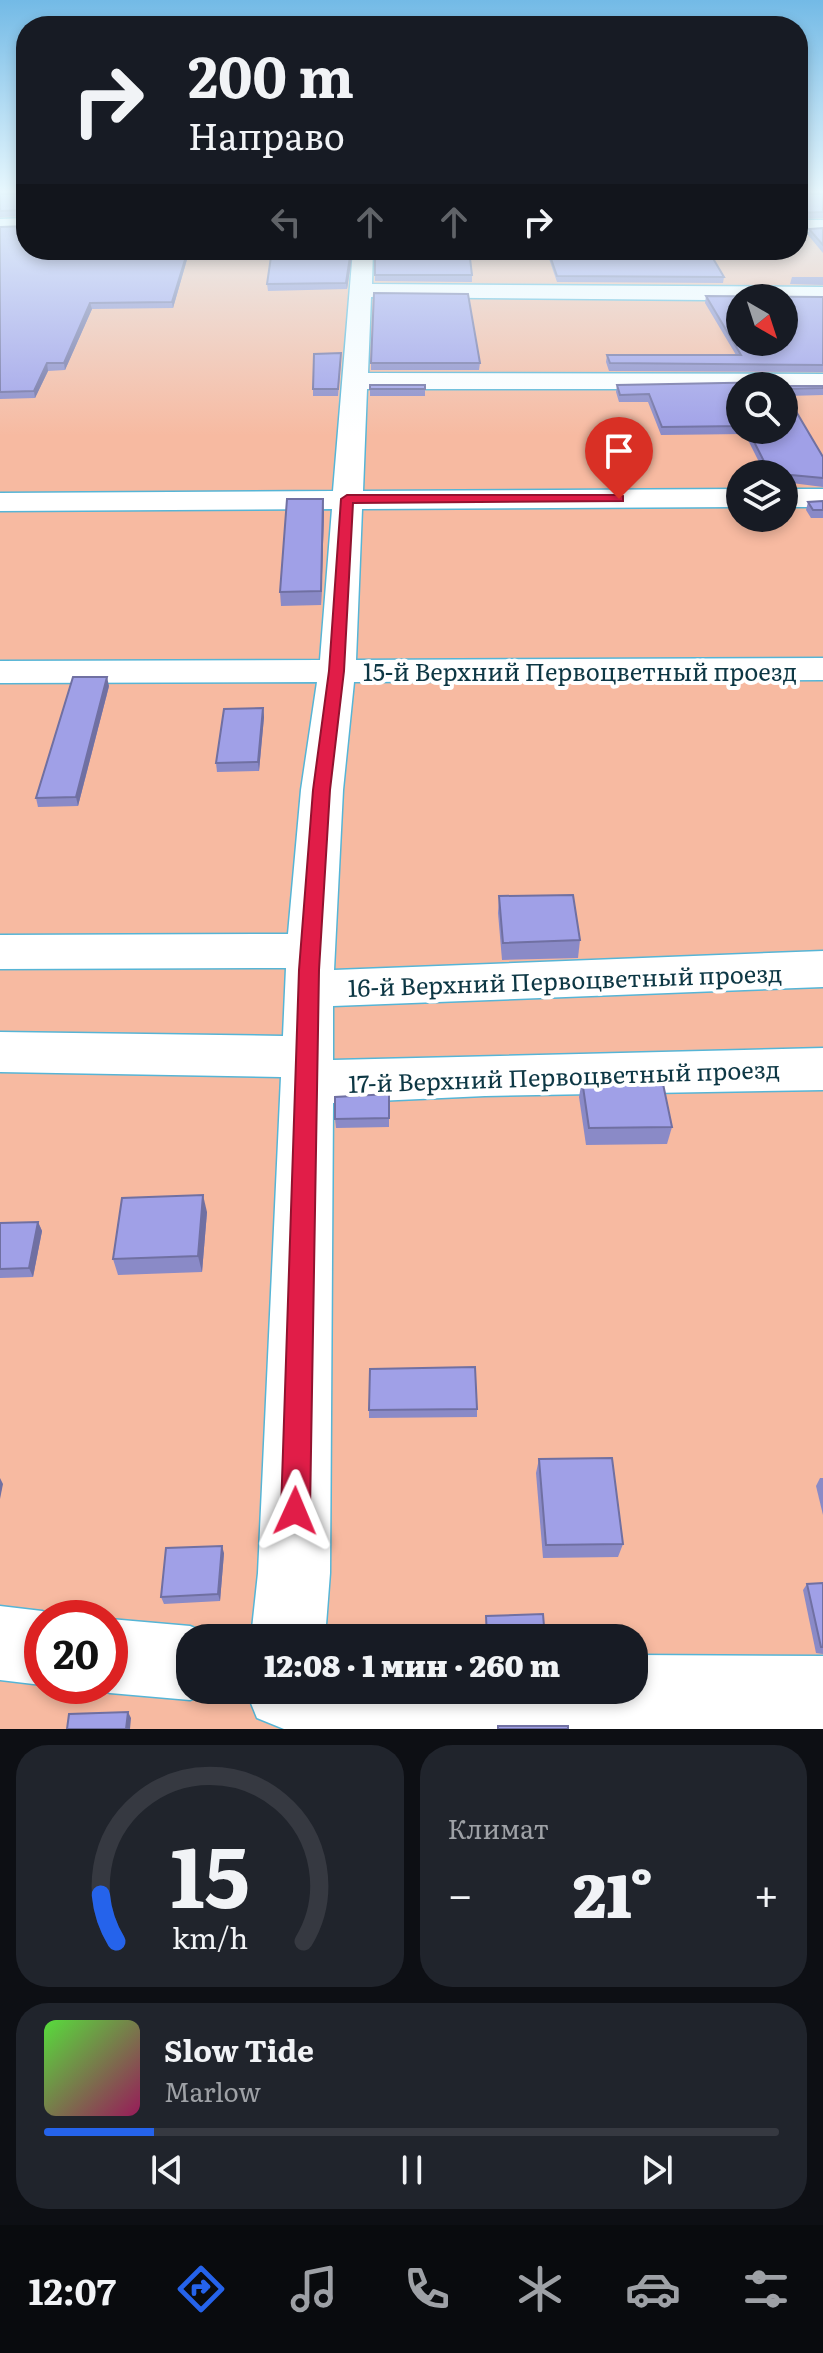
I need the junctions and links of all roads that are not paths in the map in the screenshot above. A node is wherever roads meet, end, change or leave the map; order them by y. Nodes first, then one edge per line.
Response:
1 (362, 275) edge
2 (362, 290) junction
3 (823, 294) edge
4 (354, 381) junction
5 (823, 382) edge
6 (726, 498) edge
7 (798, 498) edge
8 (823, 498) edge
9 (347, 499) junction
10 (0, 502) edge
11 (823, 669) edge
12 (337, 671) junction
13 (0, 672) edge
14 (0, 952) edge
15 (823, 969) edge
16 (309, 970) junction
17 (0, 1052) edge
18 (823, 1069) edge
19 (306, 1070) junction
20 (290, 1624) edge
21 (0, 1643) edge
22 (24, 1646) edge
23 (128, 1658) edge
24 (176, 1662) edge
25 (648, 1692) edge
26 (823, 1694) edge

1 - 2 lane
2 - 3 lane
2 - 4 lane
4 - 5 lane
4 - 9 lane
6 - 9 lane
7 - 8 lane
9 - 10 lane
9 - 12 lane
11 - 12 lane, 15-й Верхний Первоцветный проезд
12 - 13 lane, 15-й Верхний Первоцветный проезд
12 - 16 lane
14 - 16 lane, 16-й Верхний Первоцветный проезд
15 - 16 lane, 16-й Верхний Первоцветный проезд
16 - 19 lane
17 - 19 lane, 17-й Верхний Первоцветный проезд
18 - 19 lane, 17-й Верхний Первоцветный проезд
19 - 20 lane
21 - 22 lane
23 - 24 lane
25 - 26 lane

